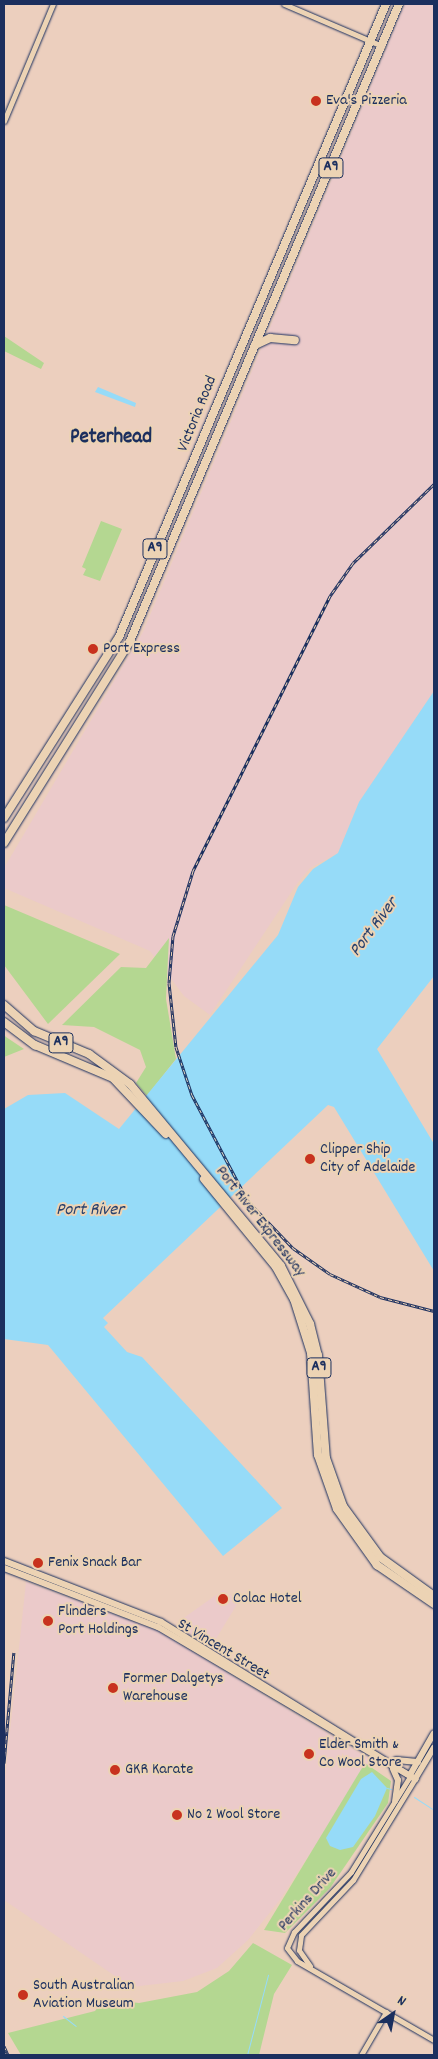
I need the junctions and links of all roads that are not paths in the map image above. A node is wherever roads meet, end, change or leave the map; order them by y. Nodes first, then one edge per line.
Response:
1 (53, 4) edge
2 (284, 4) edge
3 (386, 4) edge
4 (399, 4) edge
5 (371, 41) junction
6 (382, 46) junction
7 (4, 121) edge
8 (295, 340) dead end
9 (255, 345) junction
10 (119, 637) junction
11 (130, 640) junction
12 (4, 818) edge
13 (4, 843) edge
14 (4, 1005) edge
15 (4, 1022) edge
16 (4, 1026) edge
17 (35, 1045) junction
18 (119, 1079) junction
19 (260, 1244) junction
20 (4, 1561) edge
21 (4, 1568) edge
22 (434, 1596) edge
23 (434, 1604) edge
24 (434, 1733) edge
25 (434, 1747) edge
26 (418, 1762) junction
27 (392, 1764) junction
28 (412, 1777) junction
29 (395, 1801) junction
30 (315, 1970) junction
31 (386, 2012) junction
32 (434, 2040) edge
33 (361, 2055) edge

1 - 7 street
2 - 5 street
3 - 5 highway, Victoria Road / A9
4 - 6 highway, Victoria Road / A9
5 - 6 street
5 - 10 highway, Victoria Road / A9
6 - 9 highway, Victoria Road / A9
8 - 9 highway
9 - 11 highway, Victoria Road / A9
10 - 11 highway
10 - 12 highway, Victoria Road / A9
11 - 13 highway, A9
14 - 18 highway, Port River Expressway / A9
15 - 17 highway, Port River Expressway / A9
16 - 17 highway
17 - 18 highway, Port River Expressway / A9
18 - 19 highway, Port River Expressway / A9
19 - 22 highway, Port River Expressway / A9
19 - 23 highway, Port River Expressway / A9
20 - 27 main road, St Vincent Street
21 - 27 main road, St Vincent Street
24 - 26 main road, Perkins Drive
25 - 28 main road, Perkins Drive
26 - 27 main road
26 - 28 main road, Perkins Drive
27 - 28 main road, St Vincent Street
27 - 29 main road
28 - 29 street, Perkins Drive
28 - 30 street, Perkins Drive
29 - 30 street, Perkins Drive
30 - 31 street
31 - 32 street
31 - 33 street

